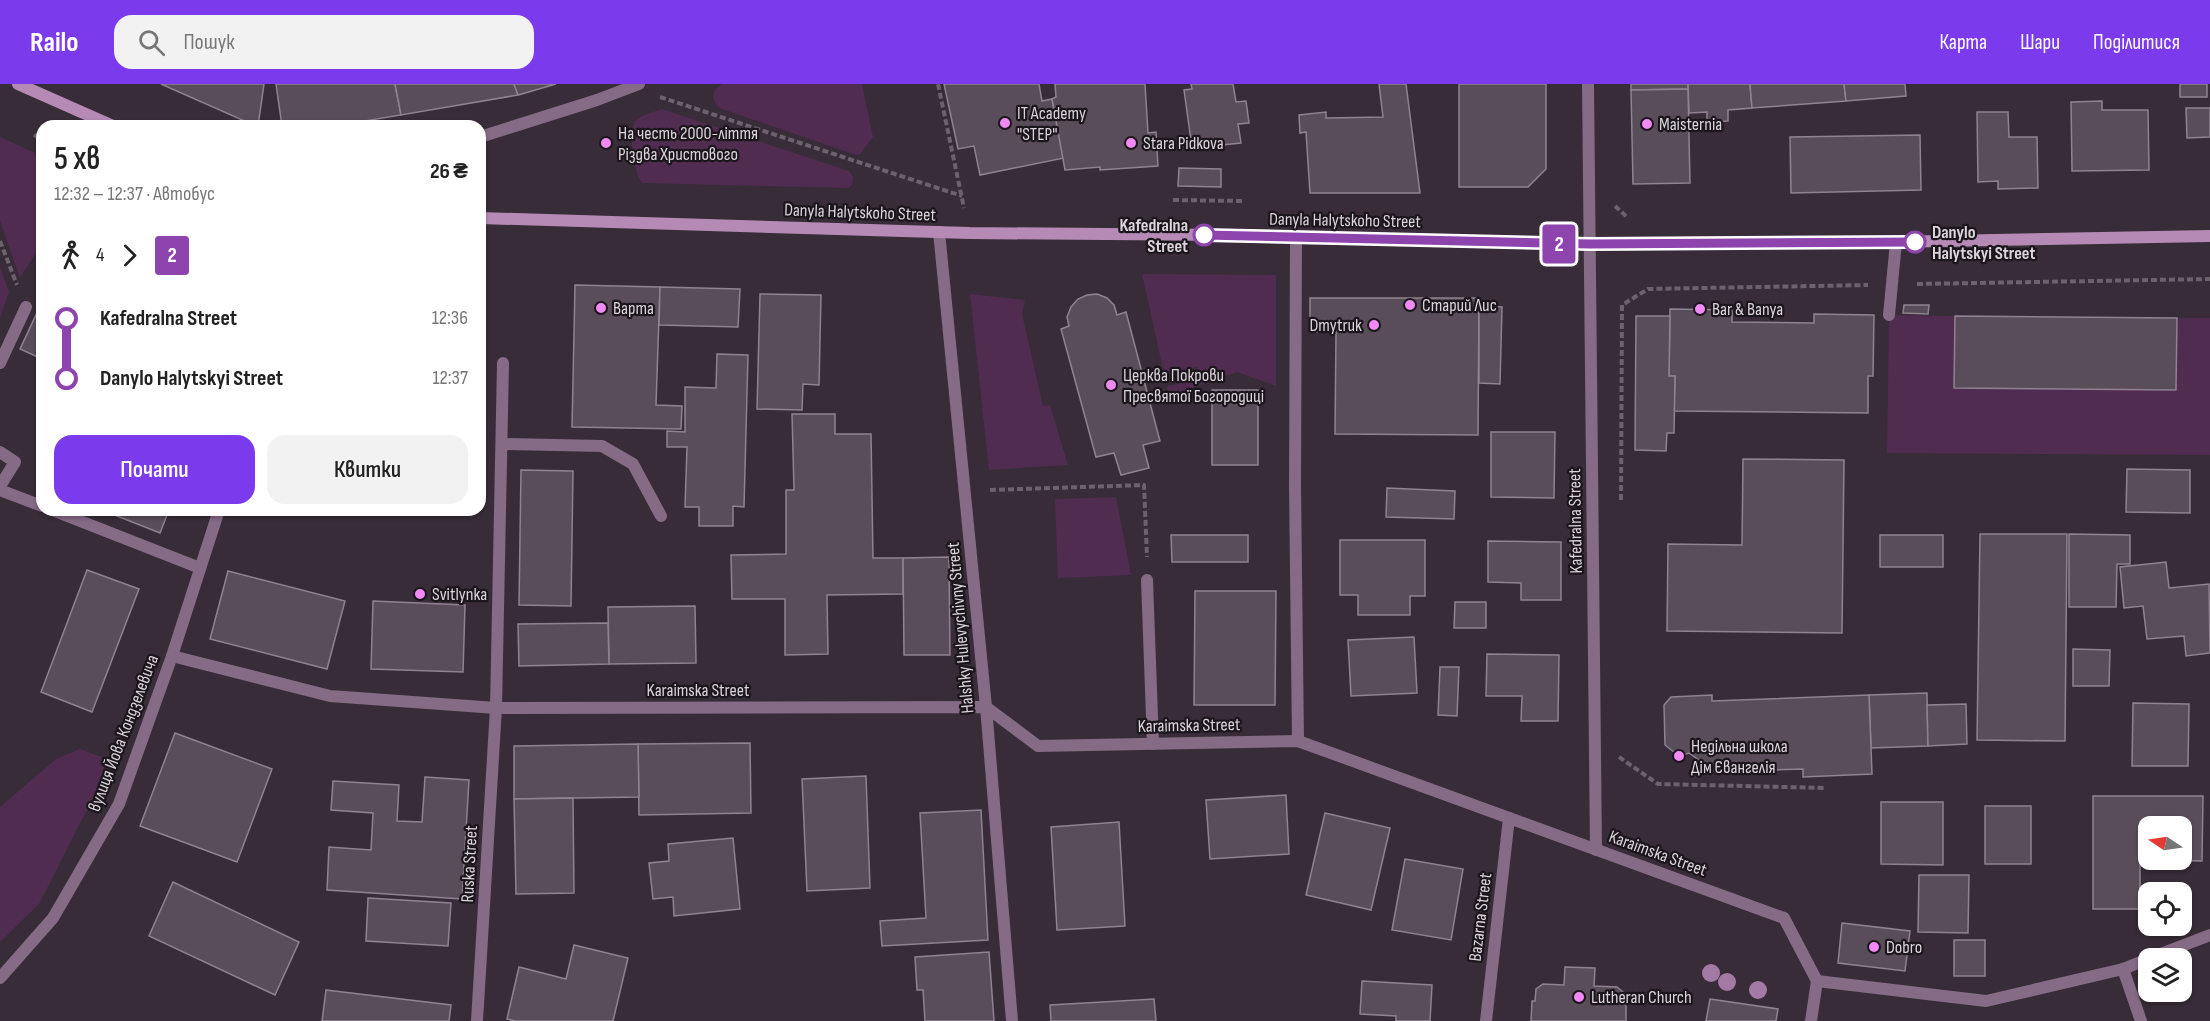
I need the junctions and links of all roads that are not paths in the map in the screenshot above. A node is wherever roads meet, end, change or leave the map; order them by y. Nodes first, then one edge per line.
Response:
1 (18, 84) edge
2 (1588, 84) edge
3 (634, 86) edge
4 (99, 120) edge
5 (486, 135) edge
6 (486, 218) edge
7 (939, 232) junction
8 (2210, 236) edge
9 (1296, 237) junction
10 (1896, 242) junction
11 (1590, 244) junction
12 (26, 307) road end
13 (1889, 315) dead end
14 (0, 363) edge
15 (503, 363) dead end
16 (502, 444) junction
17 (0, 452) edge
18 (0, 488) edge
19 (36, 503) edge
20 (67, 516) edge
21 (217, 516) edge
22 (661, 516) dead end
23 (200, 568) junction
24 (1147, 580) road end
25 (172, 656) junction
26 (986, 707) junction
27 (496, 708) junction
28 (1298, 741) junction
29 (1153, 744) junction
30 (1509, 818) junction
31 (1596, 850) junction
32 (2210, 935) edge
33 (2177, 948) edge
34 (2138, 963) edge
35 (2123, 969) junction
36 (0, 978) edge
37 (1817, 981) junction
38 (477, 1021) edge
39 (1012, 1021) edge
40 (1486, 1021) edge
41 (1811, 1021) edge
42 (2141, 1021) edge

1 - 4 main road
2 - 11 street, Kafedralna Street
3 - 5 street
6 - 7 main road, Danyla Halytskoho Street
7 - 9 main road, Danyla Halytskoho Street
7 - 26 street, Halshky Hulevychivny Street
8 - 10 main road, Danyla Halytskoho Street
9 - 11 main road, Danyla Halytskoho Street
9 - 28 street
10 - 11 main road, Danyla Halytskoho Street
10 - 13 street
11 - 31 street, Kafedralna Street
12 - 14 street
15 - 16 street, Ruska Street
16 - 22 street
16 - 27 street, Ruska Street
17 - 18 street
18 - 19 street
20 - 23 street
21 - 23 street, вулиця Йова Кондзелевича
23 - 25 street, вулиця Йова Кондзелевича
24 - 29 street
25 - 27 street, Karaimska Street
25 - 36 street, вулиця Йова Кондзелевича
26 - 27 street, Karaimska Street
26 - 29 street, Karaimska Street
26 - 39 street, Halshky Hulevychivny Street
27 - 38 street, Ruska Street
28 - 29 street, Karaimska Street
28 - 30 street, Karaimska Street
30 - 31 street, Karaimska Street
30 - 40 street, Bazarna Street
31 - 37 street, Karaimska Street
32 - 33 street
34 - 35 street
35 - 37 street
35 - 42 street
37 - 41 street

